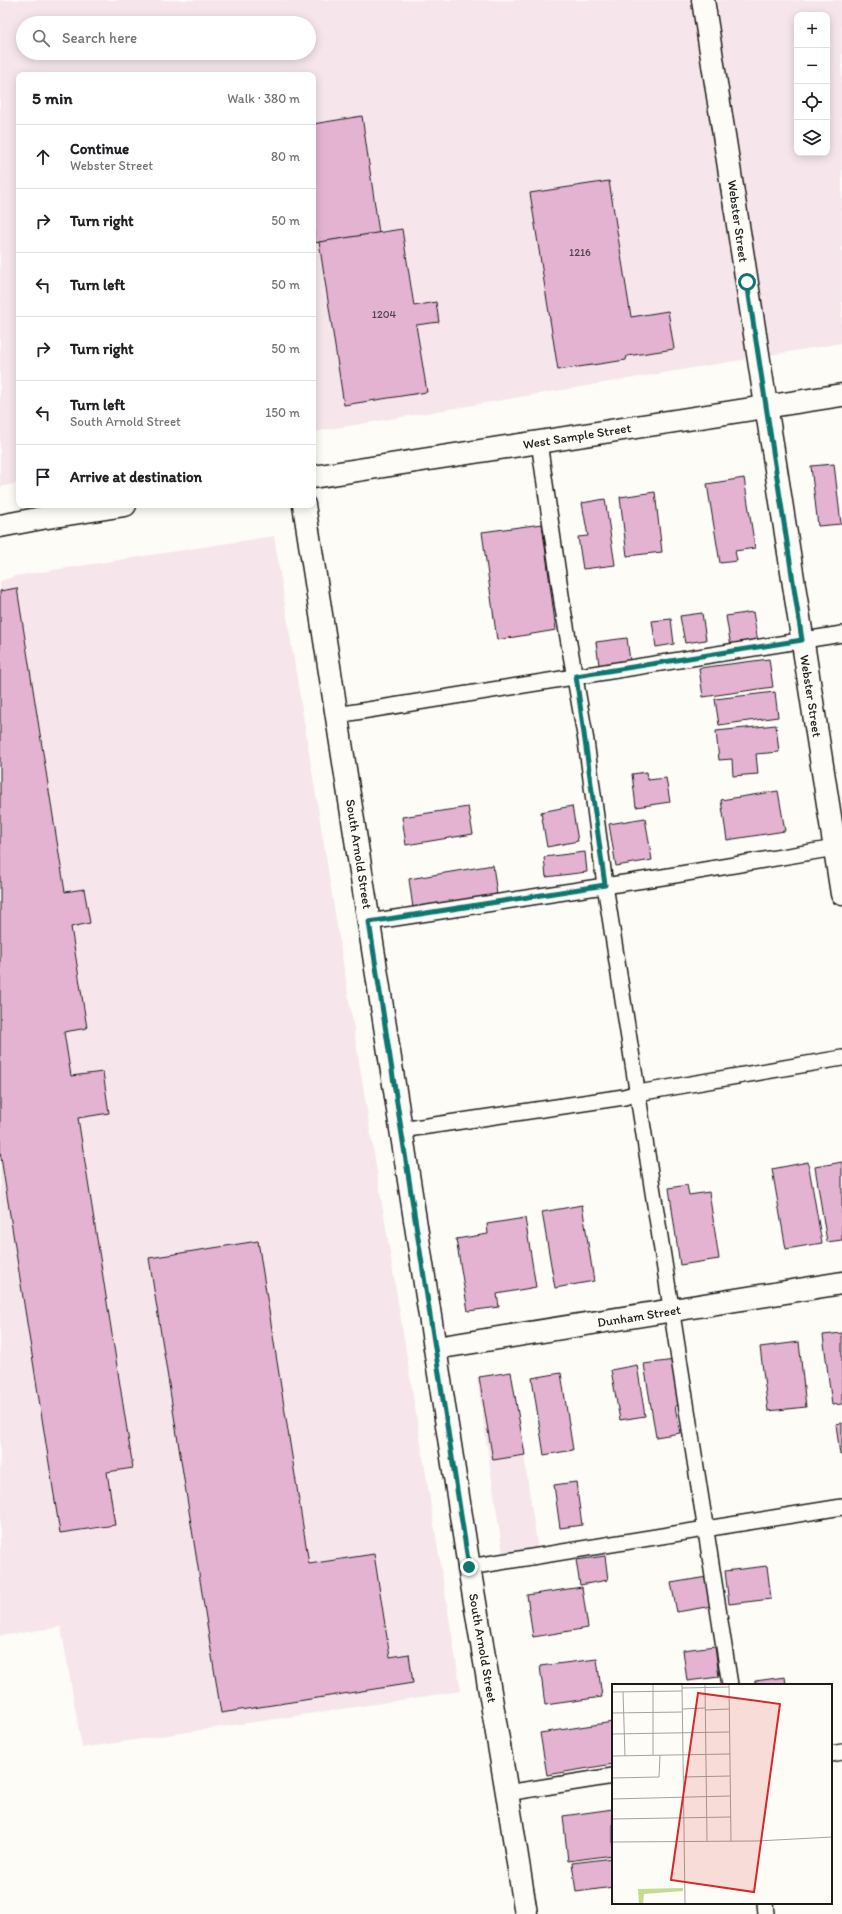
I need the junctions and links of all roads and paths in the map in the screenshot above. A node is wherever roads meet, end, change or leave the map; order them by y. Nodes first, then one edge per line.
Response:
1 (703, 0) edge
2 (842, 395) edge
3 (765, 407) junction
4 (539, 442) junction
5 (316, 477) edge
6 (106, 508) edge
7 (304, 508) edge
8 (0, 526) edge
9 (842, 634) edge
10 (802, 640) junction
11 (576, 676) junction
12 (337, 714) junction
13 (839, 847) edge
14 (605, 885) junction
15 (842, 894) edge
16 (369, 922) junction
17 (842, 1058) edge
18 (638, 1093) junction
19 (401, 1130) junction
20 (842, 1283) edge
21 (672, 1310) junction
22 (436, 1348) junction
23 (842, 1507) edge
24 (704, 1530) junction
25 (469, 1567) junction
26 (730, 1684) edge
27 (842, 1752) edge
28 (832, 1754) edge
29 (612, 1776) edge
30 (507, 1793) junction
31 (765, 1904) edge
32 (526, 1914) edge
33 (766, 1914) edge

1 - 3 street, Webster Street
2 - 3 street, West Sample Street
3 - 4 street, West Sample Street
3 - 10 street, Webster Street
4 - 5 street, West Sample Street
4 - 11 lane
6 - 8 street
7 - 12 street, South Arnold Street
9 - 10 lane
10 - 11 lane
10 - 13 street, Webster Street
11 - 12 lane
11 - 14 lane
12 - 16 street, South Arnold Street
13 - 14 lane
13 - 15 street, Webster Street
14 - 16 lane
14 - 18 lane
16 - 19 street, South Arnold Street
17 - 18 lane
18 - 19 lane
18 - 21 lane
19 - 22 street, South Arnold Street
20 - 21 street, Dunham Street
21 - 22 street, Dunham Street
21 - 24 lane
22 - 25 street, South Arnold Street
23 - 24 lane
24 - 25 lane
24 - 26 lane
25 - 30 street, South Arnold Street
27 - 28 lane
29 - 30 lane
30 - 32 street, South Arnold Street
31 - 33 lane

